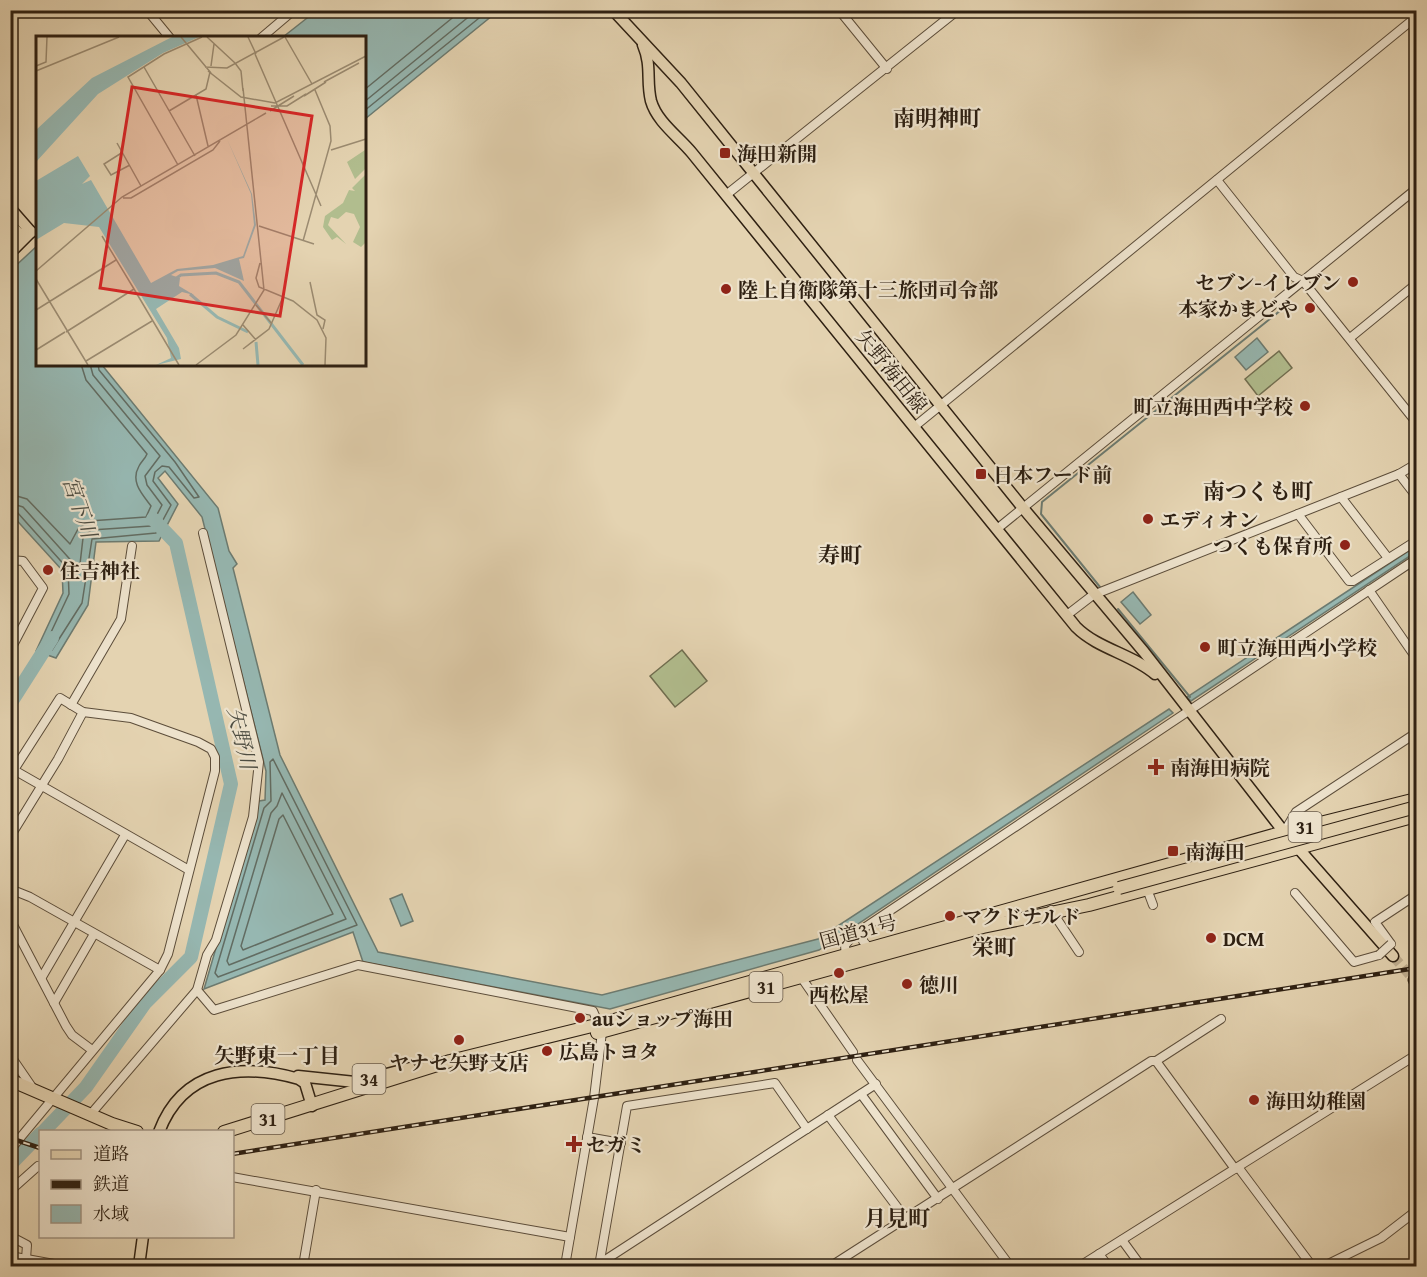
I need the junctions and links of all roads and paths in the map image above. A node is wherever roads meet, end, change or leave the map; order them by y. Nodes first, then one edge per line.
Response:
1 (147, 10) edge
2 (294, 10) edge
3 (613, 10) edge
4 (839, 10) edge
5 (958, 10) edge
6 (1416, 17) edge
7 (168, 36) edge
8 (263, 36) edge
9 (640, 39) junction
10 (887, 69) junction
11 (752, 174) junction
12 (1216, 180) junction
13 (1416, 189) edge
14 (726, 195) junction
15 (10, 208) edge
16 (10, 224) edge
17 (28, 233) edge
18 (10, 242) edge
19 (10, 253) edge
20 (1303, 281) junction
21 (1416, 284) edge
22 (1350, 338) junction
23 (940, 406) junction
24 (1416, 422) edge
25 (914, 427) junction
26 (1416, 464) edge
27 (1399, 474) junction
28 (1416, 496) edge
29 (1341, 497) junction
30 (1023, 508) junction
31 (1298, 514) junction
32 (997, 529) junction
33 (203, 533) dead end
34 (1414, 545) edge
35 (132, 546) dead end
36 (1388, 558) junction
37 (1416, 559) edge
38 (10, 560) edge
39 (1369, 590) junction
40 (1093, 595) junction
41 (1066, 615) junction
42 (10, 651) edge
43 (1416, 658) edge
44 (1169, 688) junction
45 (71, 705) junction
46 (83, 712) junction
47 (1188, 712) junction
48 (1416, 733) edge
49 (12, 773) edge
50 (40, 786) junction
51 (1416, 798) edge
52 (1416, 807) edge
53 (1416, 816) edge
54 (1284, 832) junction
55 (125, 835) junction
56 (10, 837) edge
57 (1298, 848) junction
58 (189, 870) junction
59 (10, 889) edge
60 (1147, 889) junction
61 (1295, 893) dead end
62 (1416, 895) edge
63 (1153, 905) dead end
64 (1050, 906) junction
65 (10, 919) edge
66 (75, 923) junction
67 (863, 928) junction
68 (94, 934) junction
69 (870, 948) junction
70 (1079, 952) dead end
71 (1393, 956) tunnel mouth
72 (846, 960) junction
73 (160, 970) junction
74 (42, 977) junction
75 (801, 977) junction
76 (197, 990) junction
77 (54, 1003) junction
78 (1221, 1019) dead end
79 (601, 1028) junction
80 (92, 1050) junction
81 (10, 1055) edge
82 (1416, 1055) edge
83 (450, 1061) junction
84 (1156, 1061) junction
85 (286, 1075) junction
86 (10, 1080) edge
87 (876, 1084) junction
88 (34, 1091) junction
89 (861, 1094) junction
90 (54, 1099) junction
91 (312, 1106) junction
92 (87, 1114) junction
93 (828, 1115) junction
94 (807, 1129) junction
95 (134, 1130) edge
96 (160, 1130) edge
97 (228, 1130) edge
98 (587, 1137) junction
99 (621, 1143) junction
100 (10, 1150) edge
101 (38, 1166) dead end
102 (1236, 1168) junction
103 (234, 1177) edge
104 (954, 1188) junction
105 (10, 1191) edge
106 (316, 1191) junction
107 (938, 1199) junction
108 (1416, 1211) edge
109 (906, 1219) junction
110 (10, 1236) edge
111 (570, 1237) junction
112 (143, 1238) edge
113 (1122, 1240) junction
114 (1099, 1254) junction
115 (10, 1256) edge
116 (26, 1259) junction
117 (599, 1265) edge
118 (65, 1266) edge
119 (139, 1266) edge
120 (303, 1266) edge
121 (565, 1266) edge
122 (831, 1266) edge
123 (1010, 1266) edge
124 (1080, 1266) edge
125 (1108, 1266) edge
126 (1141, 1266) edge
127 (1312, 1266) edge
128 (1324, 1266) edge

1 - 7 street
2 - 8 street
3 - 9 main road, 矢野海田線
4 - 10 street
5 - 10 street
6 - 12 street
9 - 11 main road, 矢野海田線
9 - 14 main road, 矢野海田線
10 - 11 street
11 - 14 street
11 - 23 main road, 矢野海田線
12 - 20 street
12 - 23 street
13 - 20 street
14 - 25 main road, 矢野海田線
15 - 17 main road
16 - 17 main road
17 - 18 main road
17 - 19 main road
20 - 22 street
20 - 30 street
21 - 22 street
22 - 24 street
23 - 25 street
23 - 30 main road, 矢野海田線
25 - 32 main road, 矢野海田線
26 - 27 street
27 - 28 street
27 - 29 street
29 - 31 street
29 - 36 street
30 - 32 street
30 - 40 main road, 矢野海田線
31 - 36 street
31 - 40 street
32 - 41 main road, 矢野海田線
33 - 76 street
34 - 36 street
35 - 45 street
37 - 39 street
38 - 42 street
39 - 43 street
39 - 47 street
40 - 41 street
40 - 44 main road, 矢野海田線
41 - 44 main road, 矢野海田線
44 - 47 main road, 矢野海田線
45 - 46 street
45 - 49 street
46 - 50 street
46 - 58 street
47 - 54 main road, 矢野海田線
47 - 67 street
48 - 54 street
49 - 50 street
50 - 55 street
50 - 56 street
51 - 54 highway, 国道31号 / 31
52 - 64 highway, bridge
53 - 57 highway, 国道31号 / 31
54 - 57 main road, 矢野海田線
54 - 64 highway, 国道31号 / 31
55 - 58 street
55 - 66 street
57 - 60 highway, 国道31号 / 31
57 - 71 main road, 矢野海田線
58 - 73 street
59 - 66 street
60 - 63 street
60 - 64 highway, 国道31号 / 31
61 - 62 street, bridge
64 - 69 highway, 国道31号 / 31
64 - 70 street
64 - 72 highway, 国道31号 / 31
65 - 74 street
66 - 68 street
66 - 74 street
67 - 69 street
67 - 72 street
68 - 73 street
68 - 77 street
69 - 72 highway, 国道31号 / 31
72 - 75 highway, 国道31号 / 31
72 - 79 highway, 国道31号 / 31
73 - 80 street
74 - 77 street
75 - 79 highway, 国道31号 / 31
75 - 87 street
76 - 79 street
76 - 92 street
77 - 80 street
78 - 84 street
79 - 83 highway, 国道31号 / 31
79 - 91 highway, 国道31号 / 31
79 - 98 street
80 - 90 street
81 - 88 street
82 - 102 street
83 - 85 main road, 34
83 - 91 highway, 国道31号 / 31
84 - 102 street
84 - 104 street
85 - 91 main road
85 - 96 main road, 34
86 - 88 highway
87 - 89 street
87 - 104 street
88 - 90 highway
89 - 93 street
89 - 107 street
90 - 92 highway
90 - 100 street
91 - 97 highway, 国道31号 / 31
92 - 95 highway
93 - 94 street
93 - 109 street
94 - 99 street
94 - 117 street
98 - 99 street
98 - 111 street
99 - 117 street
101 - 105 street
102 - 113 street
102 - 127 street
103 - 106 street
104 - 107 street
104 - 123 street
106 - 111 street
106 - 120 street
107 - 109 street
108 - 128 street
109 - 122 street
110 - 116 street
111 - 121 street
112 - 119 main road
113 - 114 street
113 - 126 street
114 - 124 street
114 - 125 street
115 - 116 street
116 - 118 street

